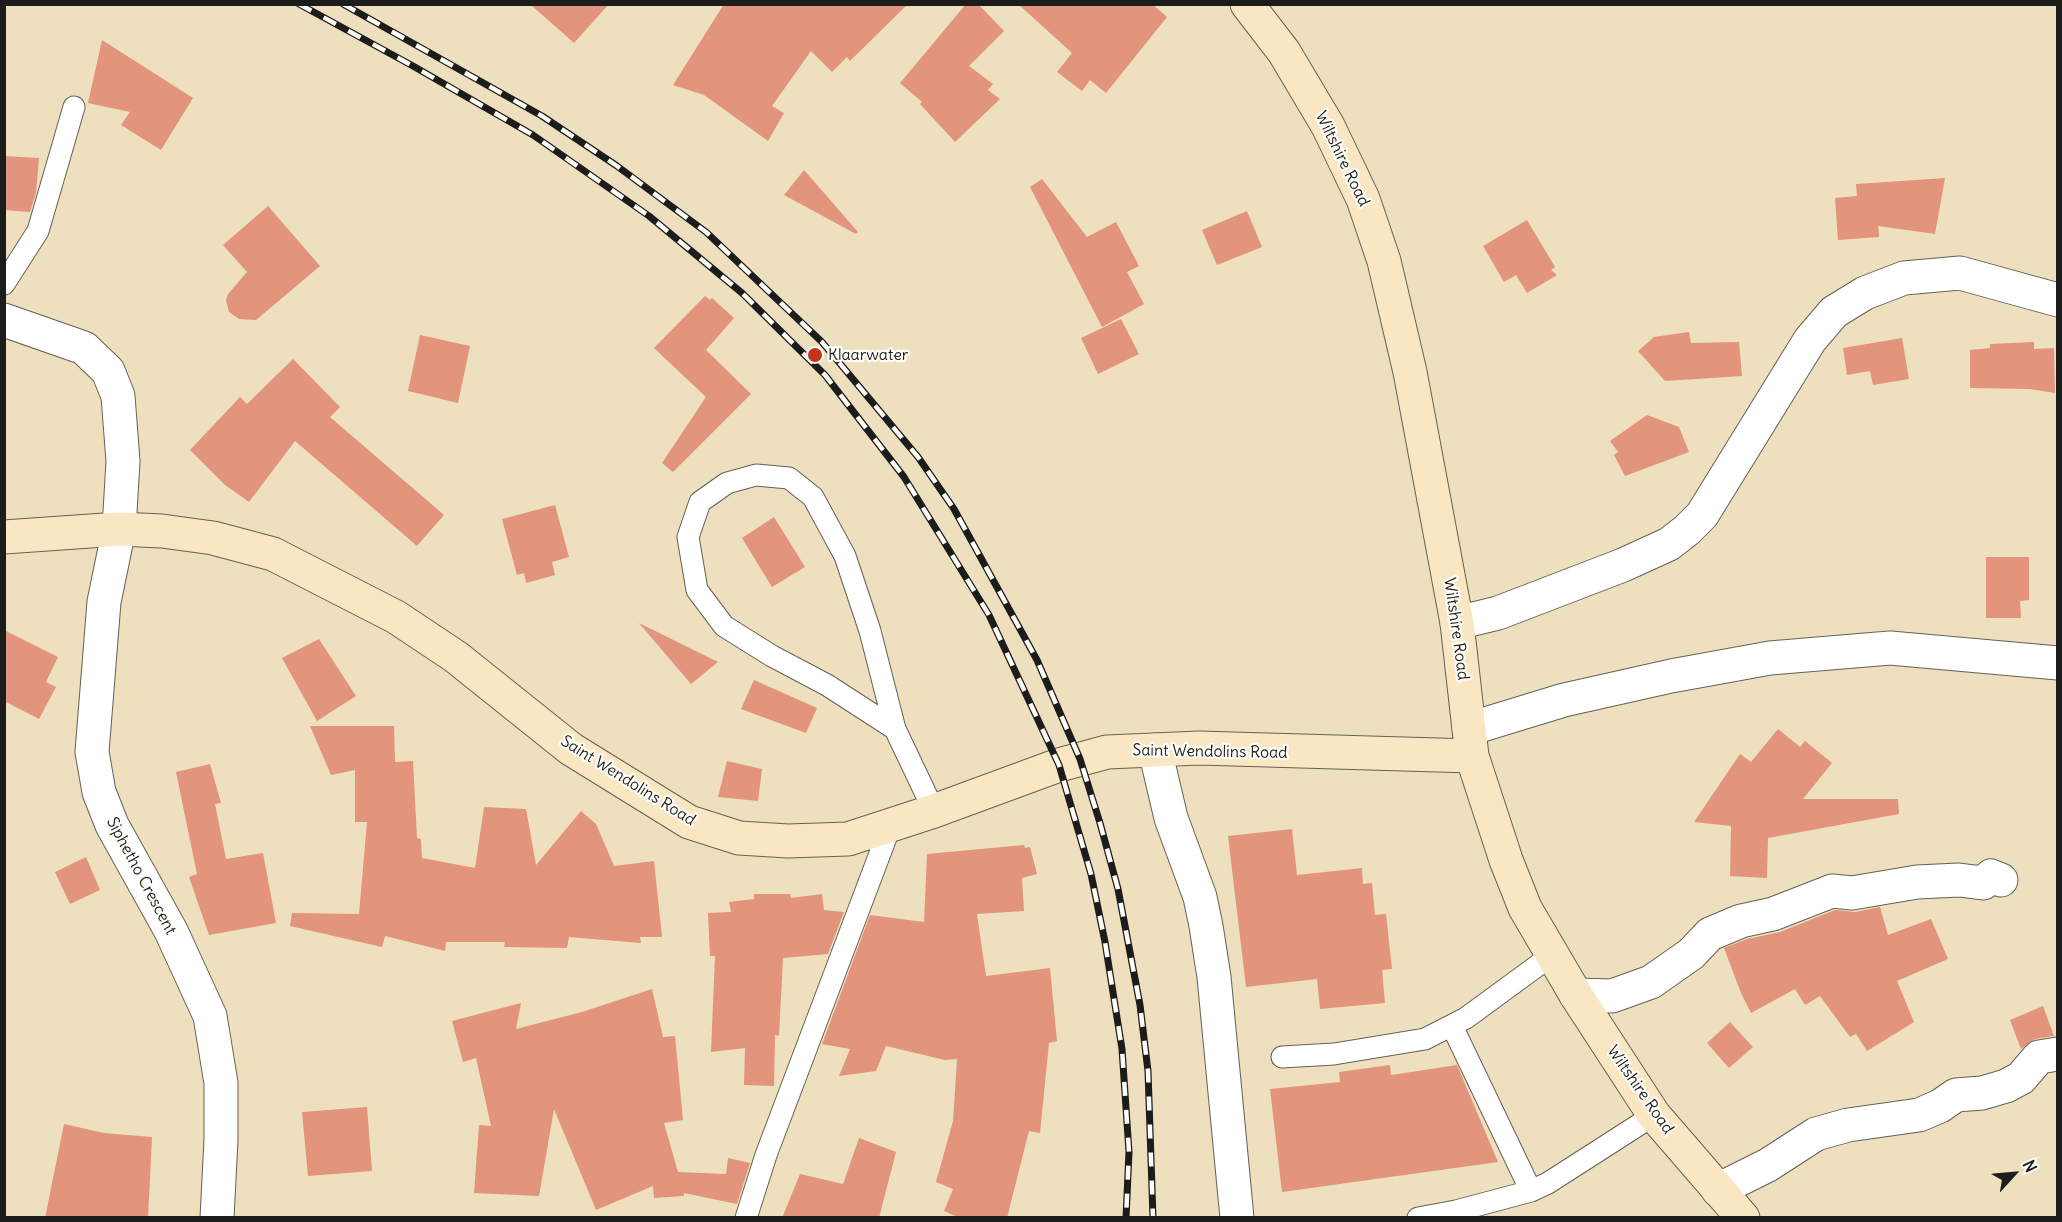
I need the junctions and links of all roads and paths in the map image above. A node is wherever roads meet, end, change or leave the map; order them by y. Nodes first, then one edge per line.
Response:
1 (1247, 4) edge
2 (74, 107) dead end
3 (4, 284) edge
4 (2058, 300) edge
5 (4, 320) edge
6 (119, 529) junction
7 (4, 537) edge
8 (1457, 623) junction
9 (2058, 663) edge
10 (895, 729) junction
11 (1471, 743) junction
12 (1155, 750) junction
13 (934, 811) junction
14 (890, 826) junction
15 (2001, 880) dead end
16 (1552, 956) junction
17 (1576, 995) junction
18 (1452, 1026) junction
19 (2058, 1054) edge
20 (1282, 1057) dead end
21 (1654, 1115) junction
22 (1718, 1190) junction
23 (1530, 1191) junction
24 (1456, 1214) edge
25 (217, 1218) edge
26 (746, 1218) edge
27 (1237, 1218) edge
28 (1418, 1218) edge
29 (1743, 1218) edge

1 - 8 street, Wiltshire Road
2 - 3 lane
4 - 8 street
5 - 6 street, Siphetho Crescent
6 - 7 street, Saint Wendolins Road
6 - 14 street, Saint Wendolins Road
6 - 25 street, Siphetho Crescent
8 - 11 street, Wiltshire Road
9 - 11 street
10 - 10 lane
10 - 13 lane
11 - 12 street, Saint Wendolins Road
11 - 16 street, Wiltshire Road
12 - 13 street, Saint Wendolins Road
12 - 27 street
13 - 14 street, Saint Wendolins Road
14 - 26 lane
15 - 17 street
16 - 17 street, Wiltshire Road
16 - 18 lane
17 - 21 street, Wiltshire Road
18 - 20 lane
18 - 23 lane
19 - 22 street
21 - 22 street, Wiltshire Road
21 - 23 lane
22 - 29 street, Wiltshire Road
23 - 24 lane
24 - 28 lane

